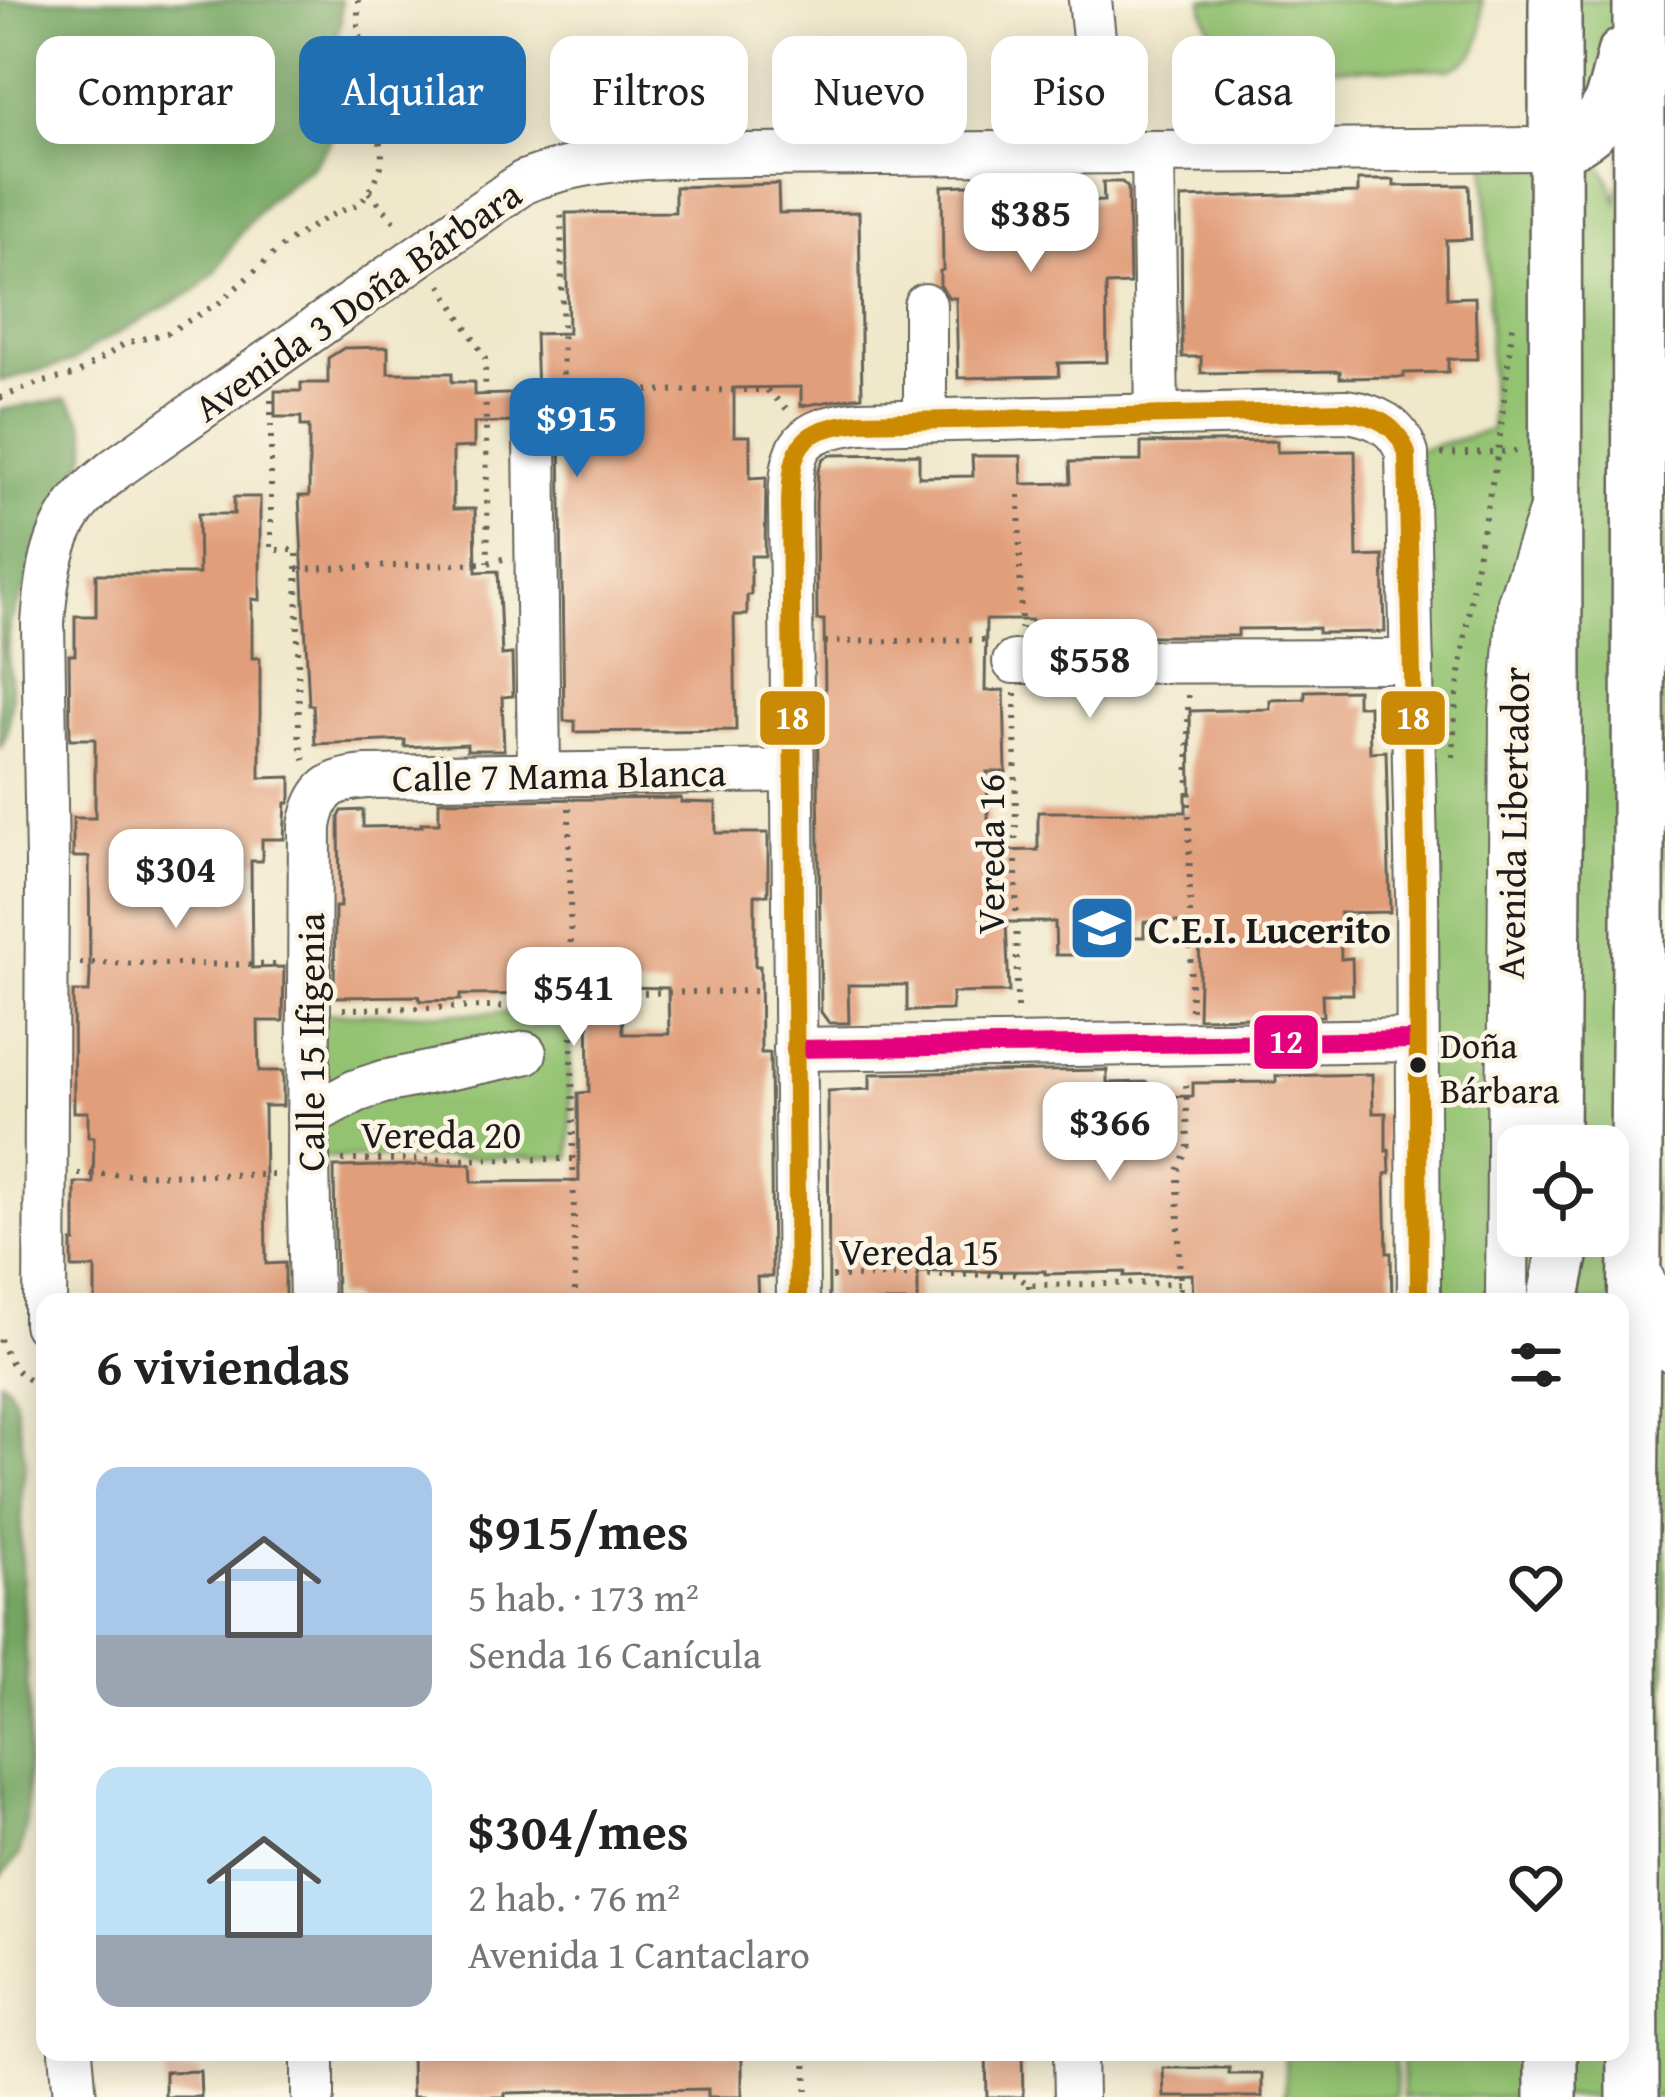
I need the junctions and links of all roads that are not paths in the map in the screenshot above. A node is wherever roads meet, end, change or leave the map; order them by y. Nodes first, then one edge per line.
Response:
1 (1090, 0) edge
2 (1555, 0) edge
3 (1638, 0) edge
4 (1094, 36) edge
5 (1555, 149) junction
6 (1153, 153) junction
7 (925, 305) dead end
8 (1638, 382) junction
9 (1157, 416) junction
10 (926, 419) junction
11 (535, 434) dead end
12 (1555, 471) junction
13 (1412, 661) junction
14 (1018, 662) road end
15 (793, 771) junction
16 (554, 773) junction
17 (328, 788) joint
18 (1656, 956) edge
19 (1555, 958) junction
20 (1418, 1040) junction
21 (795, 1049) junction
22 (525, 1053) dead end
23 (308, 1117) junction
24 (1553, 1125) edge
25 (1634, 1163) edge
26 (1552, 1257) edge
27 (1562, 1257) edge
28 (1634, 1262) junction
29 (798, 1290) edge
30 (45, 1293) edge
31 (310, 1293) edge
32 (1419, 1293) edge
33 (1507, 1293) edge
34 (1552, 1293) edge
35 (1554, 1293) edge
36 (1665, 1348) edge
37 (1631, 1736) junction
38 (1629, 1749) edge
39 (72, 2061) edge
40 (313, 2061) edge
41 (1076, 2061) edge
42 (1551, 2061) edge
43 (1612, 2061) edge
44 (75, 2097) edge
45 (313, 2097) edge
46 (1076, 2097) edge
47 (1551, 2097) edge
48 (1614, 2097) edge
49 (1634, 2097) edge

1 - 4 street
2 - 5 main road, Avenida Libertador
3 - 5 main road
3 - 8 main road
5 - 6 street, Avenida 3 Doña Bárbara
5 - 8 main road
5 - 12 main road, Avenida Libertador
6 - 9 street
6 - 30 street, Avenida 3 Doña Bárbara
7 - 10 street
8 - 18 main road
9 - 10 street
9 - 13 street
10 - 15 street
11 - 16 street
12 - 19 main road, Avenida Libertador
12 - 33 street, Avenida Libertador
13 - 14 street
13 - 20 street
15 - 16 street, Calle 7 Mama Blanca
15 - 21 street
16 - 17 street, Calle 7 Mama Blanca
17 - 23 street, Calle 15 Ifigenia
18 - 25 main road
19 - 24 main road, Avenida Libertador
19 - 25 main road
20 - 21 street
20 - 32 street
21 - 29 street
22 - 23 street
23 - 31 street, Calle 15 Ifigenia
25 - 28 main road
26 - 34 main road
27 - 35 main road
28 - 36 street
28 - 37 main road
37 - 38 main road
37 - 49 main road
39 - 44 street
40 - 45 street
41 - 46 street
42 - 47 main road
43 - 48 main road

